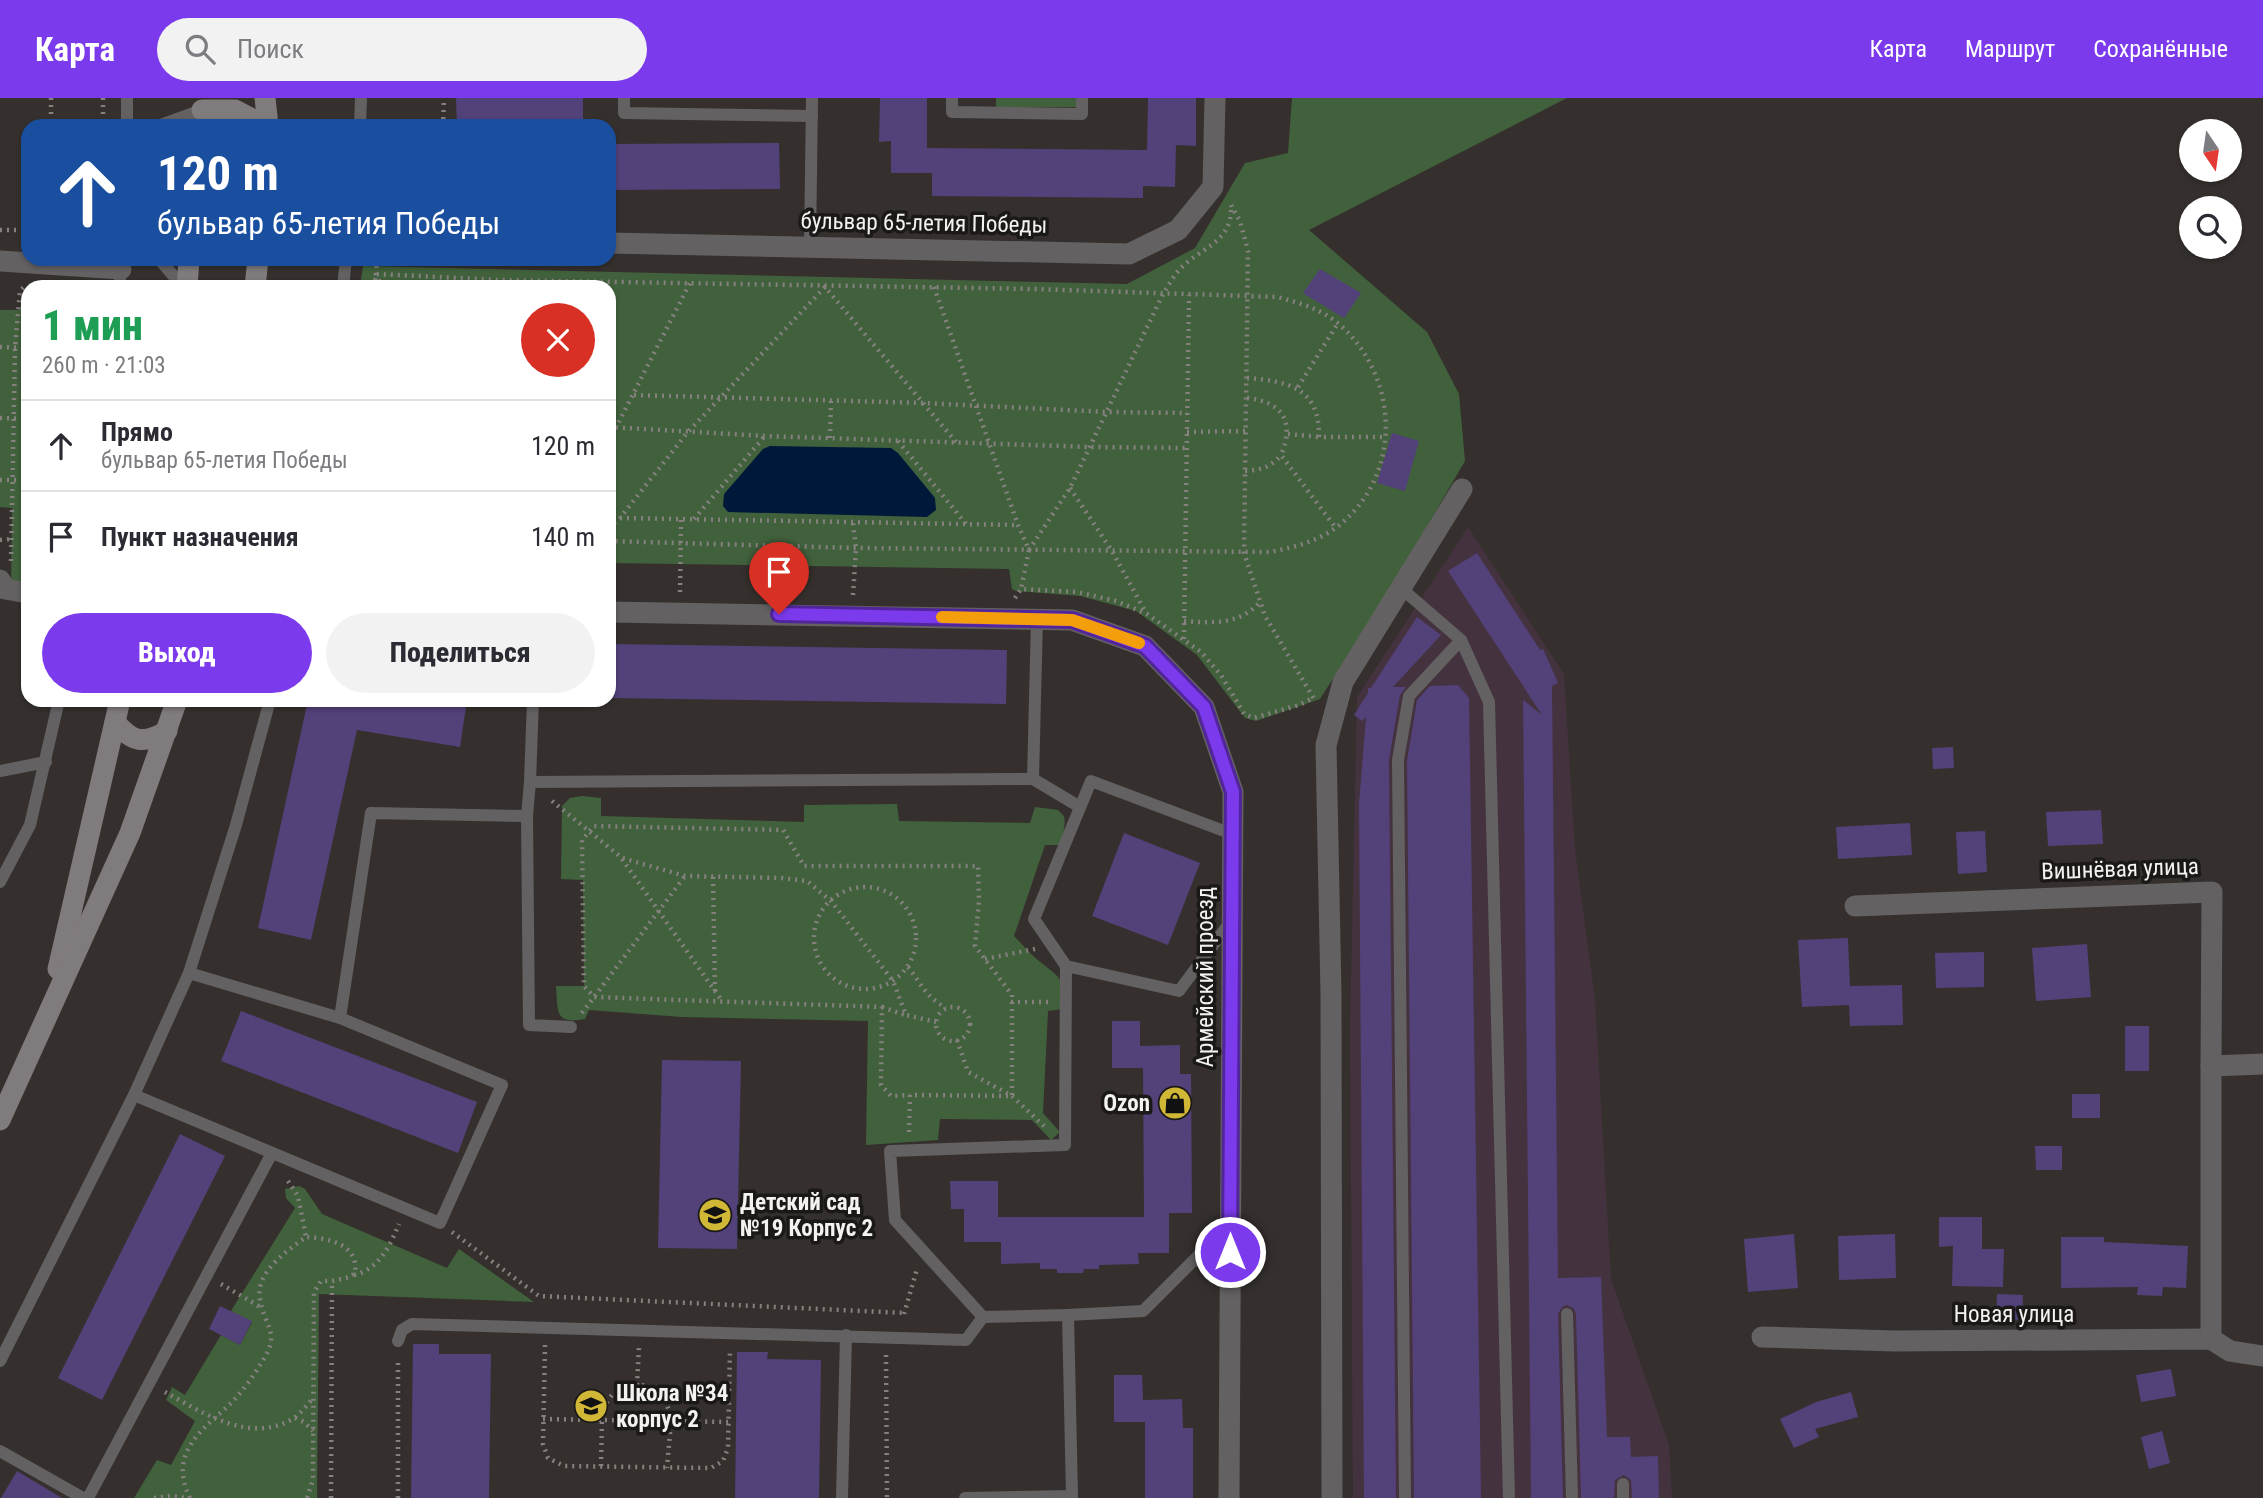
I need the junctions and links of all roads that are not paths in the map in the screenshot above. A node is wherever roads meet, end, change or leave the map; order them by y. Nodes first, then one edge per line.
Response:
1 (127, 98) edge
2 (265, 98) edge
3 (361, 98) edge
4 (624, 98) edge
5 (812, 98) edge
6 (952, 98) edge
7 (1082, 98) edge
8 (1215, 98) edge
9 (202, 111) edge
10 (812, 116) junction
11 (127, 119) edge
12 (179, 119) edge
13 (252, 119) edge
14 (266, 119) edge
15 (360, 119) edge
16 (616, 243) edge
17 (810, 247) junction
18 (0, 261) edge
19 (21, 262) edge
20 (68, 266) edge
21 (166, 266) edge
22 (120, 272) edge
23 (178, 280) edge
24 (1462, 489) dead end
25 (1402, 589) junction
26 (616, 611) edge
27 (1038, 619) junction
28 (1461, 640) junction
29 (58, 707) edge
30 (118, 707) edge
31 (175, 707) edge
32 (268, 707) edge
33 (533, 707) edge
34 (115, 722) junction
35 (167, 731) junction
36 (46, 762) junction
37 (0, 771) edge
38 (1033, 779) junction
39 (530, 782) junction
40 (1080, 807) junction
41 (527, 816) junction
42 (1232, 834) junction
43 (0, 882) edge
44 (1855, 906) dead end
45 (1232, 920) junction
46 (1066, 965) junction
47 (189, 973) junction
48 (340, 1018) junction
49 (46, 1019) junction
50 (571, 1027) dead end
51 (2263, 1064) edge
52 (2210, 1066) junction
53 (134, 1095) junction
54 (0, 1120) edge
55 (272, 1153) junction
56 (1230, 1224) junction
57 (1567, 1314) dead end
58 (1068, 1315) junction
59 (983, 1317) junction
60 (846, 1335) junction
61 (1762, 1337) dead end
62 (2211, 1339) junction
63 (398, 1341) road end
64 (2263, 1356) edge
65 (0, 1362) edge
66 (0, 1451) edge
67 (1623, 1484) dead end
68 (86, 1498) edge
69 (842, 1498) edge
70 (965, 1498) edge
71 (1229, 1498) edge
72 (1332, 1498) edge
73 (1405, 1498) edge
74 (1509, 1498) edge
75 (1572, 1498) edge
76 (1623, 1498) edge

1 - 11 lane
2 - 14 main road
3 - 15 lane
4 - 10 lane
5 - 10 lane
6 - 7 lane
8 - 17 street, бульвар 65-летия Победы
9 - 12 lane
9 - 13 main road
10 - 17 lane
16 - 17 street, бульвар 65-летия Победы
18 - 19 street
20 - 22 street
21 - 23 lane
24 - 25 street
25 - 28 lane
25 - 72 street
26 - 27 street
27 - 38 lane
27 - 42 street, Армейский проезд
28 - 73 lane
28 - 74 lane
29 - 36 lane
30 - 34 main road
31 - 35 main road
32 - 47 lane
33 - 39 lane
34 - 35 main road
34 - 49 main road
35 - 49 main road
36 - 37 lane
36 - 43 lane
38 - 39 lane
38 - 40 lane
39 - 41 lane
40 - 42 lane
40 - 46 lane
41 - 48 lane
41 - 50 lane
42 - 45 street, Армейский проезд
44 - 52 street, Вишнёвая улица
45 - 46 lane
45 - 56 street, Армейский проезд
46 - 59 lane
47 - 48 lane
47 - 53 lane
48 - 55 lane
49 - 54 main road
51 - 52 street
52 - 62 street, Вишнёвая улица
53 - 55 lane
53 - 65 lane
55 - 68 lane
56 - 58 lane
56 - 71 street, Армейский проезд
57 - 75 lane
58 - 59 lane
58 - 70 lane
59 - 60 lane
60 - 63 lane
60 - 69 lane
61 - 62 street, Новая улица
62 - 64 street, Новая улица
66 - 68 lane
67 - 76 lane

